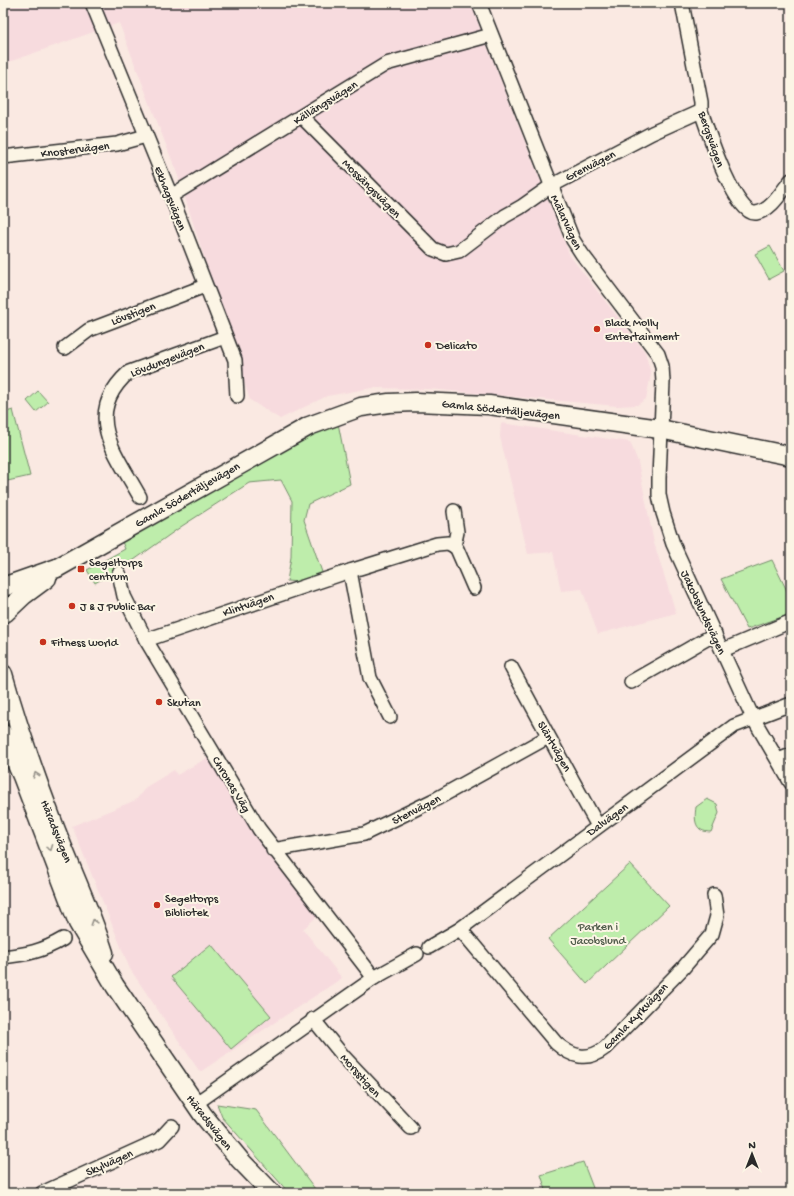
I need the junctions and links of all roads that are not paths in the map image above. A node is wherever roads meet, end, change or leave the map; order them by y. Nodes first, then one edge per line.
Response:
1 (92, 3) edge
2 (479, 3) edge
3 (682, 3) edge
4 (491, 35) junction
5 (700, 111) junction
6 (302, 117) junction
7 (146, 136) junction
8 (3, 157) edge
9 (791, 180) edge
10 (551, 186) junction
11 (171, 196) junction
12 (446, 254) joint
13 (205, 286) junction
14 (225, 337) junction
15 (65, 348) dead end
16 (237, 396) dead end
17 (660, 429) junction
18 (791, 456) edge
19 (140, 497) dead end
20 (454, 511) dead end
21 (454, 546) junction
22 (57, 568) junction
23 (350, 570) junction
24 (119, 573) dead end
25 (3, 586) edge
26 (474, 588) dead end
27 (4, 611) edge
28 (787, 623) dead end
29 (715, 634) junction
30 (146, 640) junction
31 (723, 650) junction
32 (511, 667) dead end
33 (3, 674) edge
34 (631, 682) dead end
35 (791, 704) edge
36 (390, 717) dead end
37 (753, 718) junction
38 (3, 734) edge
39 (548, 737) junction
40 (791, 755) edge
41 (778, 760) junction
42 (791, 783) edge
43 (598, 826) junction
44 (273, 850) junction
45 (714, 895) dead end
46 (460, 929) junction
47 (63, 939) dead end
48 (429, 947) dead end
49 (417, 954) dead end
50 (3, 957) edge
51 (374, 978) junction
52 (115, 986) junction
53 (313, 1019) junction
54 (195, 1104) junction
55 (172, 1126) dead end
56 (411, 1128) dead end
57 (42, 1193) edge
58 (272, 1193) edge

1 - 7 street, Ekhagsvägen
2 - 4 street, Mälarvägen
3 - 5 street, Bergsvägen
4 - 6 street, Källängsvägen
4 - 10 street, Mälarvägen
5 - 9 street, Bergsvägen
5 - 10 street, Grenvägen
6 - 11 street, Källängsvägen
6 - 12 street, Mossängsvägen
7 - 8 street, Knostervägen
7 - 11 street, Ekhagsvägen
10 - 12 street, Grenvägen
10 - 17 street, Mälarvägen
11 - 13 street, Ekhagsvägen
13 - 14 street, Ekhagsvägen
13 - 15 street, Lövstigen
14 - 16 street, Ekhagsvägen
14 - 19 street, Lövdungevägen
17 - 18 street, Gamla Södertäljevägen
17 - 22 street, Gamla Södertäljevägen
17 - 29 street, Jakobslundsvägen
20 - 21 street
21 - 23 street, Klintvägen
21 - 26 street
22 - 25 street, Gamla Södertäljevägen
22 - 27 street, Gamla Södertäljevägen
23 - 30 street, Klintvägen
23 - 36 street
24 - 30 street, Chronas Väg
28 - 31 street
29 - 31 street, Jakobslundsvägen
29 - 34 street
30 - 44 street, Chronas Väg
31 - 37 street, Jakobslundsvägen
32 - 39 street, Släntvägen
52 -> 33 street, Häradsvägen
35 - 37 street, Dalvägen
37 - 41 street, Jakobslundsvägen
37 - 43 street, Dalvägen
38 -> 52 street, Häradsvägen
39 - 43 street, Släntvägen
39 - 44 street, Stenvägen
40 - 41 street
41 - 42 street, Jakobslundsvägen
43 - 46 street, Dalvägen
44 - 51 street, Chronas Väg
45 - 46 street, Gamla Kyrkvägen
46 - 48 street, Dalvägen
47 - 50 street
49 - 51 street
51 - 53 street
52 - 54 street, Häradsvägen
53 - 54 street
53 - 56 street, Morsstigen
54 - 58 street, Häradsvägen
55 - 57 street, Skylvägen

